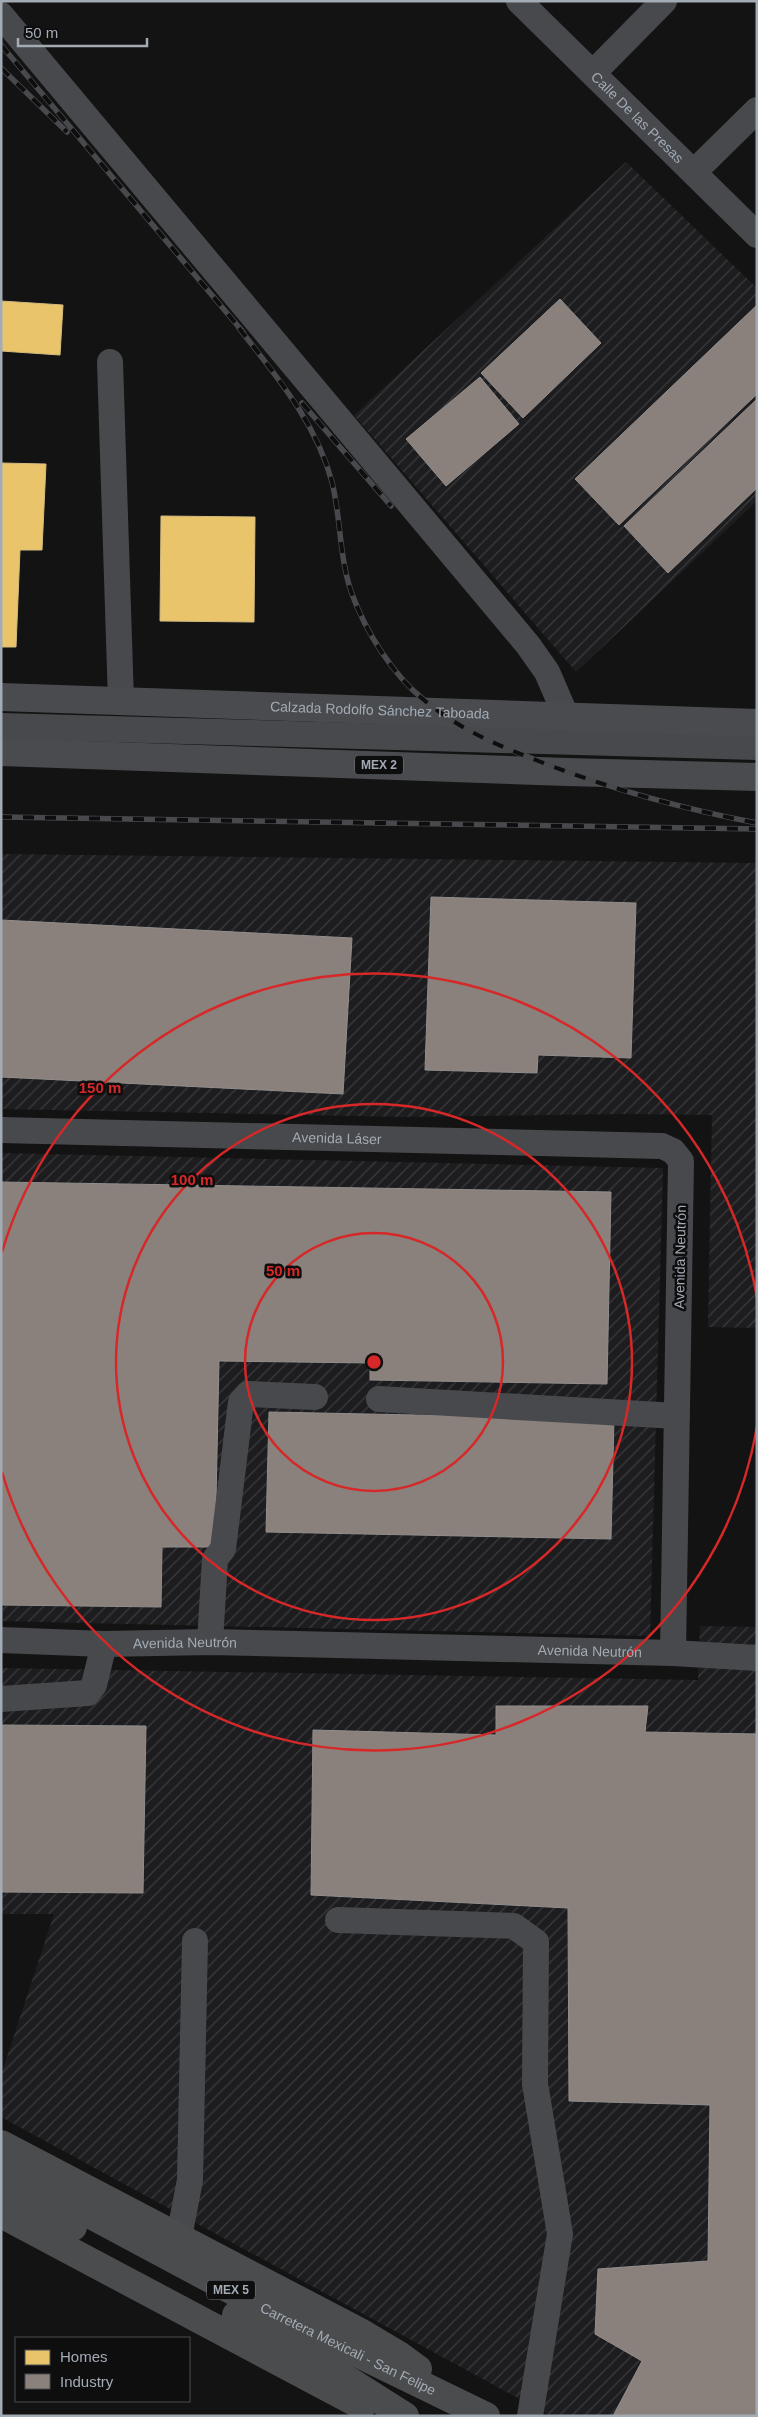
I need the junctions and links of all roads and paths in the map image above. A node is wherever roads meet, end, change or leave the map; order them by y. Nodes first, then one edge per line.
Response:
1 (519, 1) edge
2 (664, 1) edge
3 (1, 14) edge
4 (593, 73) junction
5 (757, 110) edge
6 (694, 172) junction
7 (757, 235) edge
8 (110, 362) dead end
9 (1, 697) edge
10 (121, 701) junction
11 (566, 716) junction
12 (757, 722) edge
13 (1, 726) edge
14 (757, 747) edge
15 (1, 752) edge
16 (757, 776) edge
17 (1, 1130) edge
18 (673, 1151) joint
19 (315, 1397) dead end
20 (379, 1399) dead end
21 (677, 1416) junction
22 (1, 1640) edge
23 (210, 1642) junction
24 (104, 1644) junction
25 (673, 1653) junction
26 (757, 1658) edge
27 (1, 1699) edge
28 (338, 1920) dead end
29 (195, 1941) dead end
30 (1, 2144) edge
31 (1, 2168) edge
32 (1, 2189) edge
33 (1, 2214) edge
34 (179, 2237) junction
35 (475, 2410) edge
36 (386, 2416) edge
37 (405, 2416) edge
38 (530, 2416) edge

1 - 4 street, Calle De las Presas
2 - 4 street
3 - 11 street
4 - 6 street, Calle De las Presas
5 - 6 street
6 - 7 street, Calle De las Presas
8 - 10 street
9 - 10 main road, Calzada Rodolfo Sánchez Taboada
10 - 11 main road, Calzada Rodolfo Sánchez Taboada
11 - 12 main road, Calzada Rodolfo Sánchez Taboada
13 - 14 street
15 - 16 main road, MEX 2
17 - 18 street, Avenida Láser
18 - 21 street, Avenida Neutrón
19 - 23 street
20 - 21 street
21 - 25 street, Avenida Neutrón
22 - 24 street, Avenida Neutrón
23 - 24 street, Avenida Neutrón
23 - 25 street, Avenida Neutrón
24 - 27 street
25 - 26 street
28 - 38 street
29 - 34 street
30 - 34 highway
31 - 35 highway, Carretera Mexicali - San Felipe / MEX 5
32 - 37 highway, Carretera Mexicali - San Felipe / MEX 5
33 - 36 highway
34 - 35 highway

